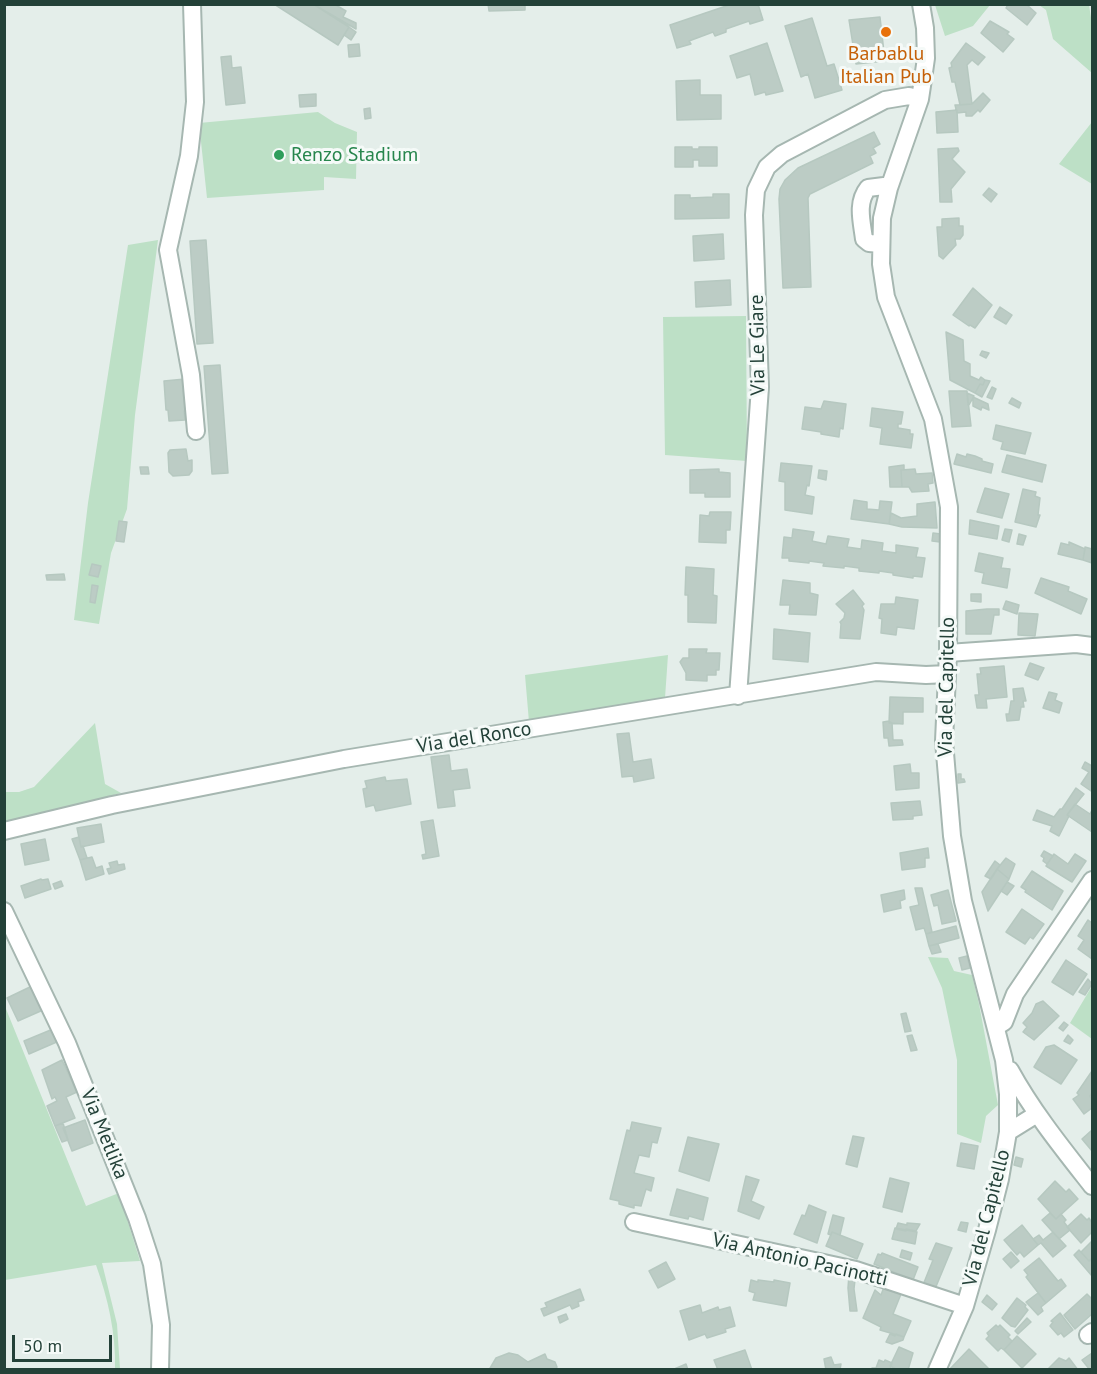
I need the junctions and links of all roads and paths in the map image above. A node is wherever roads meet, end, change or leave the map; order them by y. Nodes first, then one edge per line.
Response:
1 (192, 4) edge
2 (921, 4) edge
3 (920, 99) junction
4 (890, 188) junction
5 (880, 244) junction
6 (196, 431) dead end
7 (1087, 644) edge
8 (948, 653) junction
9 (947, 674) junction
10 (738, 696) junction
11 (4, 831) edge
12 (1092, 880) edge
13 (4, 911) edge
14 (1015, 994) junction
15 (988, 997) junction
16 (996, 1027) junction
17 (1004, 1060) junction
18 (1037, 1114) junction
19 (1008, 1132) junction
20 (1092, 1186) edge
21 (634, 1222) dead end
22 (965, 1306) junction
23 (160, 1370) edge
24 (937, 1370) edge

1 - 6 street
2 - 3 street, Via del Capitello
3 - 4 street, Via del Capitello
3 - 10 street, Via Le Giare
4 - 5 street, Via del Capitello
4 - 5 street
5 - 8 street, Via del Capitello
7 - 8 street
8 - 9 street, Via del Capitello
9 - 10 street, Via del Ronco
9 - 15 street, Via del Capitello
10 - 11 street, Via del Ronco
12 - 14 street
13 - 23 street, Via Metlika
14 - 15 street
14 - 16 street
15 - 16 street, Via del Capitello
16 - 17 street, Via del Capitello
17 - 18 street
17 - 19 street, Via del Capitello
18 - 19 street
18 - 20 street
19 - 22 street, Via del Capitello
21 - 22 street, Via Antonio Pacinotti
22 - 24 street, Via del Capitello

